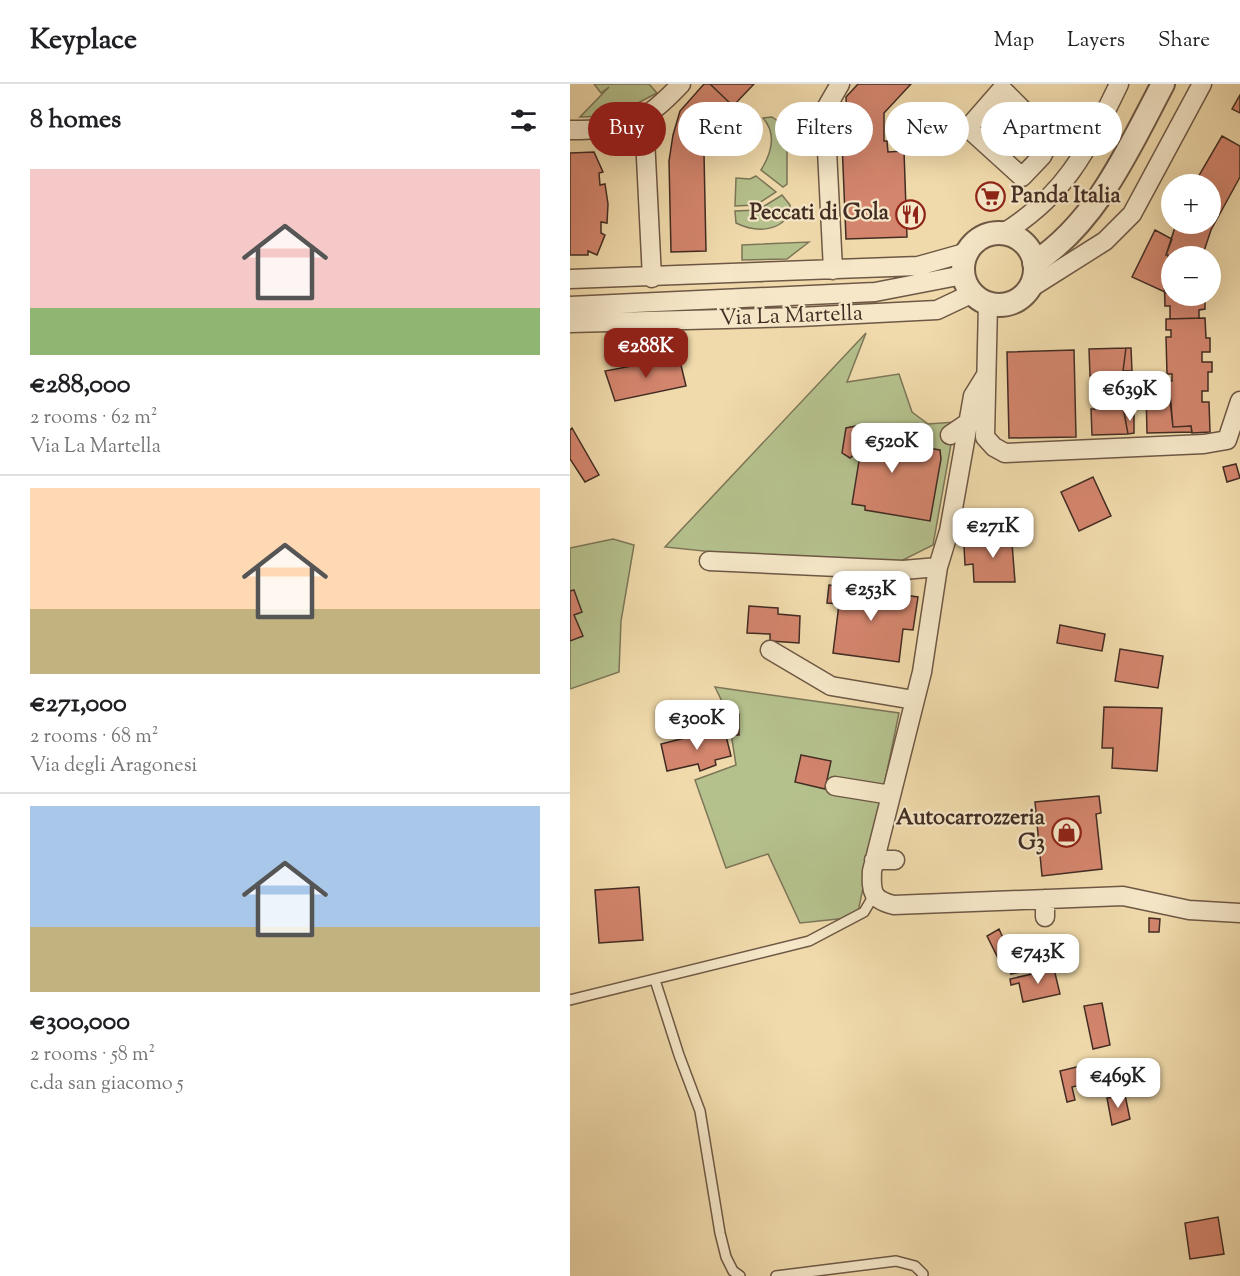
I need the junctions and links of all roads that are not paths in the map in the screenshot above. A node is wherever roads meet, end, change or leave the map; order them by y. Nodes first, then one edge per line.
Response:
1 (681, 84) edge
2 (840, 84) edge
3 (1119, 84) edge
4 (1163, 84) edge
5 (1202, 84) edge
6 (662, 102) edge
7 (588, 129) edge
8 (570, 130) edge
9 (646, 156) edge
10 (1042, 156) joint
11 (1086, 213) junction
12 (1002, 234) junction
13 (1105, 241) junction
14 (968, 252) junction
15 (1043, 265) junction
16 (833, 270) junction
17 (652, 278) junction
18 (570, 279) edge
19 (974, 291) junction
20 (570, 306) edge
21 (570, 322) edge
22 (986, 375) junction
23 (1240, 401) edge
24 (969, 422) junction
25 (950, 435) dead end
26 (709, 561) dead end
27 (938, 567) junction
28 (770, 650) dead end
29 (914, 700) junction
30 (835, 786) dead end
31 (891, 795) junction
32 (874, 860) junction
33 (895, 860) dead end
34 (874, 895) junction
35 (1045, 899) junction
36 (1240, 913) edge
37 (1045, 917) dead end
38 (655, 980) junction
39 (570, 1000) edge
40 (923, 1274) dead end
41 (740, 1276) edge
42 (776, 1276) edge

1 - 6 street
2 - 16 street
3 - 12 street
4 - 11 street
5 - 13 street
7 - 8 street
9 - 17 street
10 - 10 street
11 - 13 street
11 - 15 street
12 - 14 street
12 - 15 street
13 - 15 street
14 - 16 street
14 - 19 street
15 - 19 street
16 - 17 street
17 - 18 street
19 - 20 street, Via La Martella
19 - 21 street, Via La Martella
19 - 22 street
22 - 23 street
22 - 24 street
24 - 25 street
24 - 27 street
26 - 27 street
27 - 29 street
28 - 29 street
29 - 31 street
30 - 31 street
31 - 32 street
32 - 33 street
32 - 34 street
34 - 35 street
34 - 38 lane
35 - 36 street
35 - 37 street
38 - 39 lane
38 - 41 lane
40 - 42 lane

